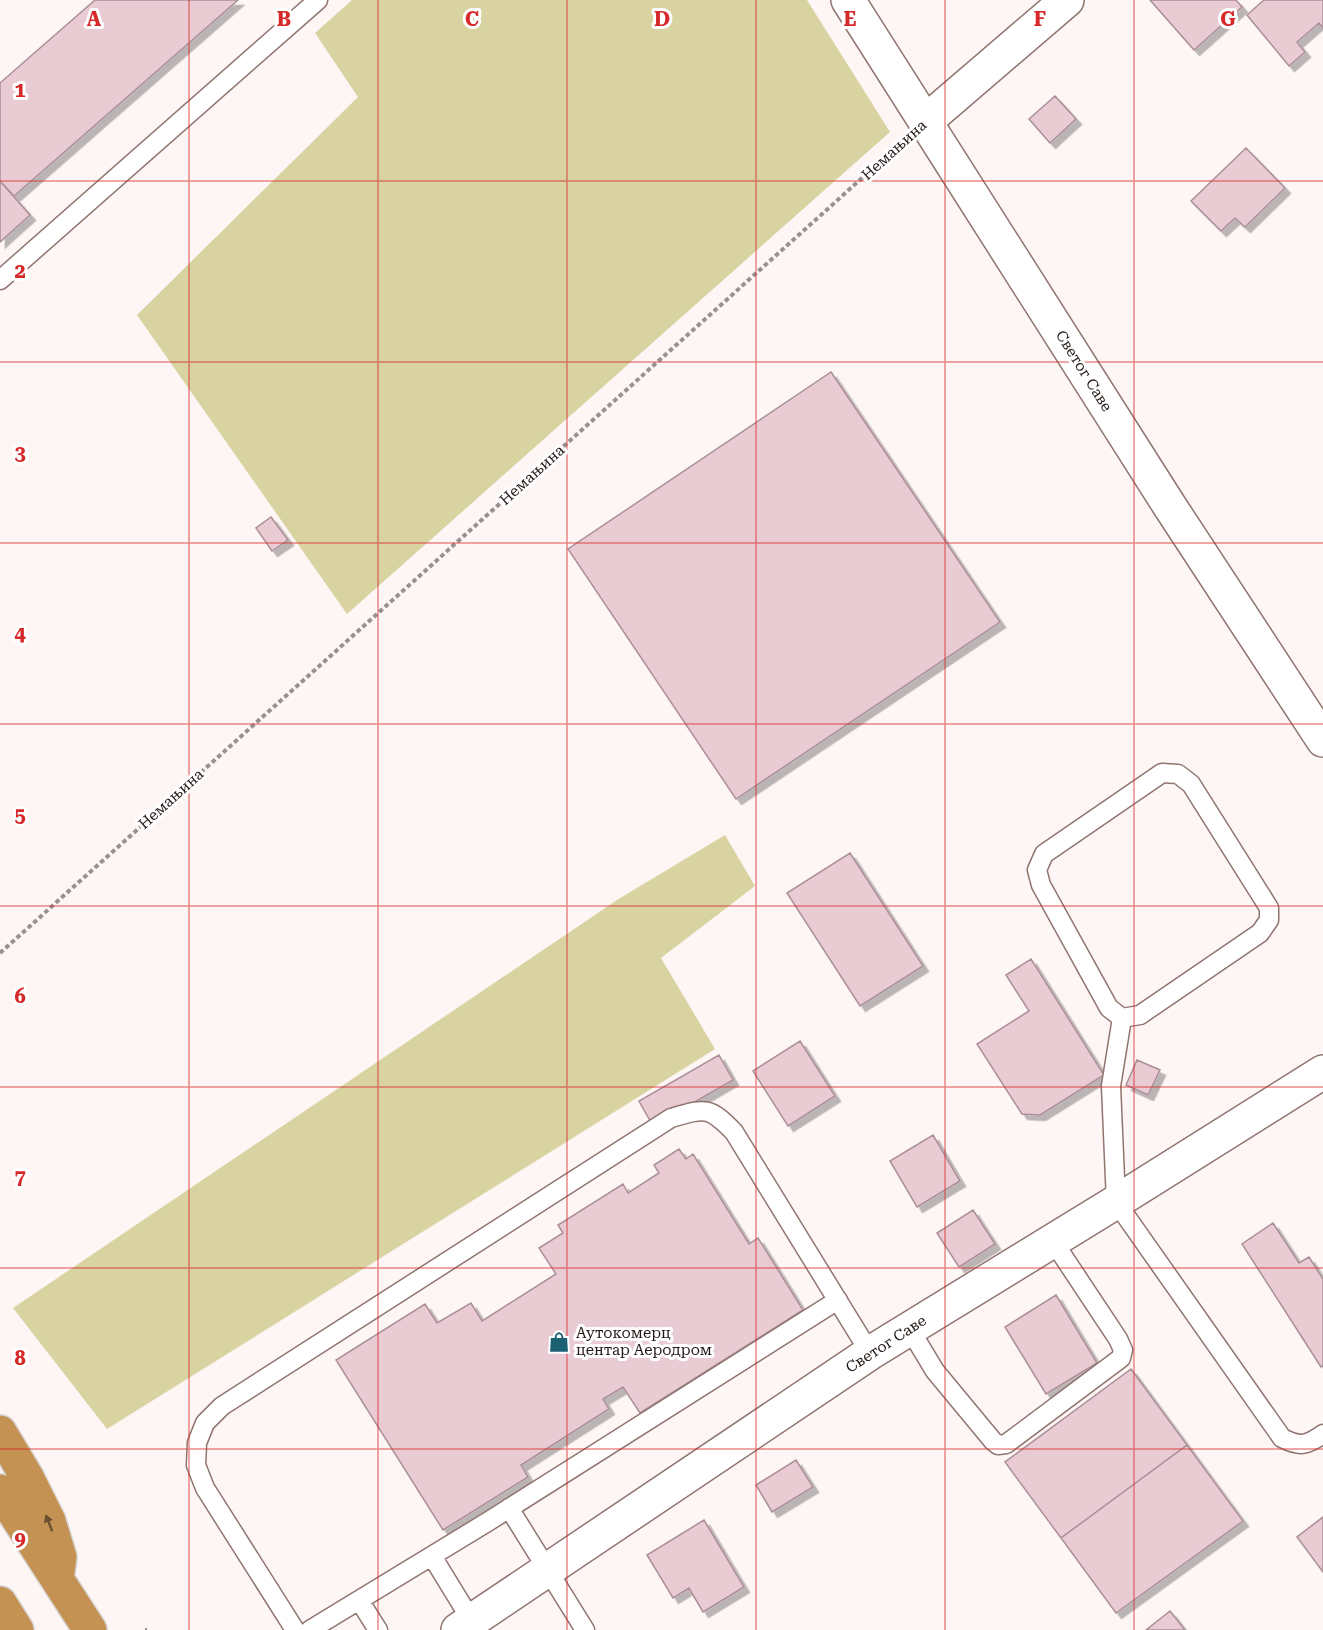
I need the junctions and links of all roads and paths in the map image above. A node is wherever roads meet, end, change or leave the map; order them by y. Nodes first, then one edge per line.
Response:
1 (318, 0) edge
2 (848, 0) edge
3 (1067, 0) edge
4 (926, 121) junction
5 (0, 280) edge
6 (1323, 740) edge
7 (0, 953) edge
8 (1122, 1018) junction
9 (1323, 1072) edge
10 (1116, 1203) junction
11 (1053, 1241) junction
12 (838, 1300) junction
13 (909, 1328) junction
14 (870, 1353) junction
15 (0, 1432) edge
16 (1323, 1434) edge
17 (0, 1491) edge
18 (509, 1508) junction
19 (432, 1556) junction
20 (547, 1569) junction
21 (57, 1579) junction
22 (359, 1600) junction
23 (0, 1603) edge
24 (468, 1627) edge
25 (17, 1630) edge
26 (90, 1630) edge
27 (296, 1630) edge
28 (310, 1630) edge
29 (378, 1630) edge
30 (585, 1630) edge

1 - 5 lane
2 - 4 street, Светог Саве
3 - 4 street, Немањина
4 - 6 street, Светог Саве
4 - 7 path, Немањина
8 - 8 lane
8 - 10 lane
9 - 10 street, Светог Саве
10 - 11 street, Светог Саве
10 - 16 lane
11 - 13 street, Светог Саве
11 - 13 lane
12 - 14 lane
12 - 18 lane
12 - 27 lane
13 - 14 street, Светог Саве
14 - 20 street, Светог Саве
21 -> 15 highway
17 - 21 highway
18 - 19 lane
18 - 20 lane
19 - 22 lane
19 - 24 lane
20 - 24 street, Светог Саве
20 - 30 lane
21 - 26 highway
22 - 28 lane
22 - 29 lane
23 - 25 highway

